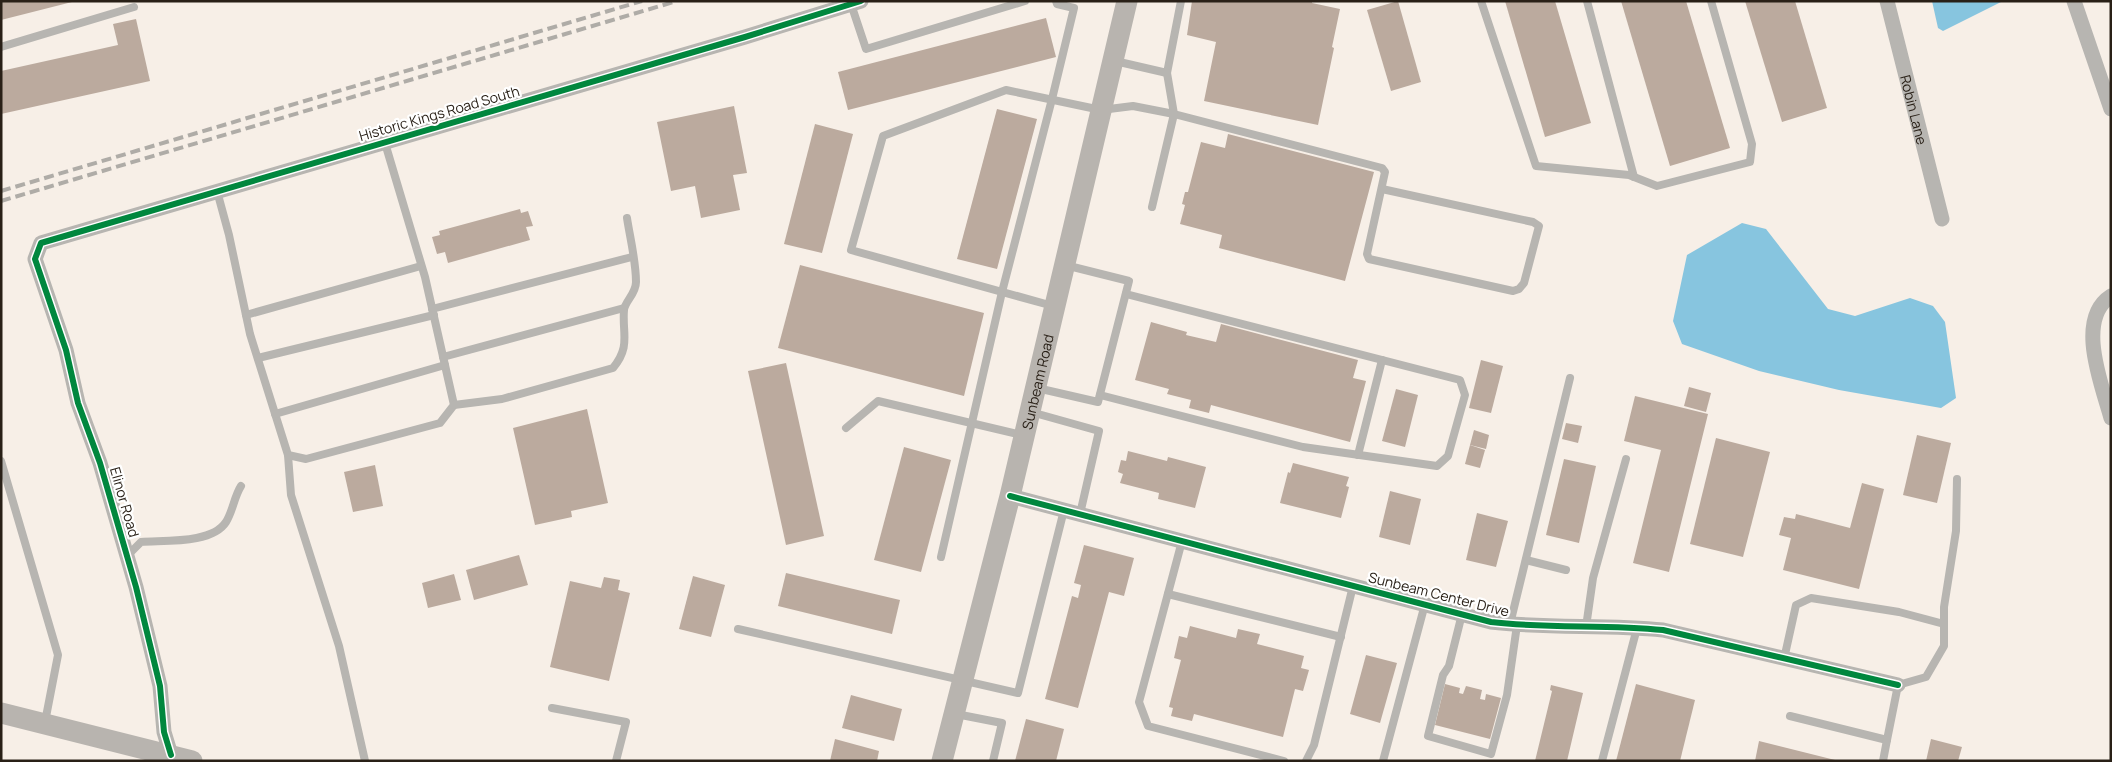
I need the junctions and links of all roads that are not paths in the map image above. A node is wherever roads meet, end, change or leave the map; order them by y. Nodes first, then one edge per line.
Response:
1 (1025, 1) edge
2 (1056, 1) edge
3 (1127, 1) edge
4 (1181, 1) edge
5 (1481, 1) edge
6 (1587, 1) edge
7 (1710, 1) edge
8 (1887, 1) edge
9 (2074, 1) edge
10 (856, 3) edge
11 (134, 7) dead end
12 (1, 47) edge
13 (1113, 61) junction
14 (1166, 72) junction
15 (1052, 100) junction
16 (2111, 109) edge
17 (1101, 110) junction
18 (1174, 114) junction
19 (385, 143) junction
20 (1634, 177) junction
21 (1382, 189) junction
22 (217, 191) junction
23 (1152, 208) dead end
24 (627, 218) dead end
25 (1942, 219) dead end
26 (632, 257) junction
27 (35, 259) joint
28 (1064, 265) junction
29 (421, 266) junction
30 (1002, 292) junction
31 (1126, 294) junction
32 (2111, 296) edge
33 (1055, 306) junction
34 (624, 308) junction
35 (433, 312) junction
36 (246, 315) junction
37 (443, 357) junction
38 (258, 358) junction
39 (1382, 360) junction
40 (445, 365) junction
41 (1570, 378) dead end
42 (1035, 387) junction
43 (1100, 395) junction
44 (454, 405) junction
45 (1030, 412) junction
46 (275, 414) junction
47 (2111, 418) edge
48 (972, 425) junction
49 (846, 428) dead end
50 (1024, 436) junction
51 (288, 455) junction
52 (1358, 455) junction
53 (1626, 459) dead end
54 (1, 461) edge
55 (1957, 479) dead end
56 (241, 486) dead end
57 (1010, 496) junction
58 (1064, 510) junction
59 (1080, 514) junction
60 (1182, 541) junction
61 (127, 556) junction
62 (941, 557) dead end
63 (1526, 560) junction
64 (1566, 570) dead end
65 (1353, 586) junction
66 (1168, 594) junction
67 (1424, 604) junction
68 (1462, 614) junction
69 (1513, 624) junction
70 (1944, 624) junction
71 (1586, 627) junction
72 (1637, 628) junction
73 (738, 629) dead end
74 (1340, 637) junction
75 (1784, 660) junction
76 (963, 680) junction
77 (1898, 686) junction
78 (552, 708) dead end
79 (1, 714) edge
80 (954, 714) junction
81 (1790, 716) dead end
82 (44, 724) junction
83 (1887, 740) junction
84 (171, 756) junction
85 (192, 761) edge
86 (364, 761) edge
87 (616, 761) edge
88 (942, 761) edge
89 (993, 761) edge
90 (1284, 761) edge
91 (1306, 761) edge
92 (1383, 761) edge
93 (1602, 761) edge
94 (1883, 761) edge

1 - 10 lane
2 - 15 lane
3 - 13 street, Sunbeam Road
4 - 14 lane
5 - 20 lane
6 - 20 lane
7 - 20 lane
8 - 25 street, Robin Lane
9 - 16 street
10 - 19 street, Historic Kings Road South
11 - 12 lane
13 - 14 lane
13 - 17 street, Sunbeam Road
14 - 18 lane
15 - 17 lane
15 - 30 lane
15 - 30 lane
17 - 18 lane
17 - 28 street, Sunbeam Road
18 - 21 lane
18 - 23 lane
19 - 22 street, Historic Kings Road South
19 - 29 lane
21 - 21 lane
22 - 27 street, Historic Kings Road South
22 - 36 lane
24 - 26 lane
26 - 34 lane
26 - 35 lane
27 - 61 street, Elinor Road
28 - 31 lane
28 - 33 street, Sunbeam Road
29 - 35 lane
29 - 36 lane
30 - 33 lane
30 - 48 lane
31 - 39 lane
31 - 43 lane
32 - 47 street
33 - 42 street, Sunbeam Road
34 - 37 lane
34 - 44 lane
35 - 37 lane
35 - 38 lane
36 - 38 lane
37 - 40 lane
38 - 46 lane
39 - 52 lane
39 - 52 lane
40 - 44 lane
40 - 46 lane
41 - 63 lane
42 - 43 lane
42 - 45 street, Sunbeam Road
43 - 52 lane
44 - 51 lane
45 - 50 street, Sunbeam Road
45 - 59 lane
46 - 51 lane
48 - 49 lane
48 - 50 lane
48 - 62 lane
50 - 57 street, Sunbeam Road
51 - 86 lane
53 - 71 lane
54 - 82 lane
55 - 70 lane
56 - 61 lane
57 - 58 street, Sunbeam Center Drive
57 - 76 street, Sunbeam Road
58 - 59 street, Sunbeam Center Drive
58 - 76 lane
59 - 60 street, Sunbeam Center Drive
60 - 65 street, Sunbeam Center Drive
60 - 66 lane
61 - 84 street, Elinor Road
63 - 64 lane
63 - 69 lane
65 - 67 street, Sunbeam Center Drive
65 - 74 lane
66 - 74 lane
66 - 90 lane
67 - 68 street, Sunbeam Center Drive
67 - 92 lane
68 - 69 street, Sunbeam Center Drive
68 - 69 lane
69 - 71 street, Sunbeam Center Drive
70 - 75 lane
70 - 77 lane
71 - 72 street, Sunbeam Center Drive
72 - 75 street, Sunbeam Center Drive
72 - 93 lane
73 - 76 lane
74 - 91 lane
75 - 77 street, Sunbeam Center Drive
76 - 80 street, Sunbeam Road
77 - 83 lane
78 - 87 lane
79 - 82 street
80 - 88 street, Sunbeam Road
80 - 89 lane
81 - 83 lane
82 - 84 street
83 - 94 lane
84 - 85 street

